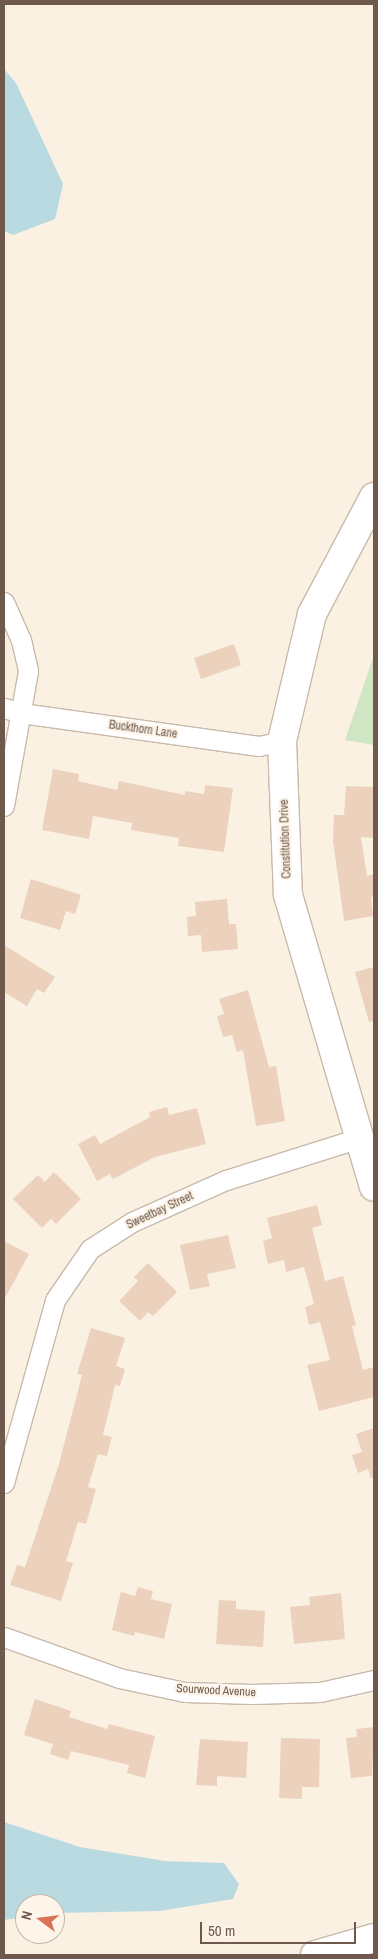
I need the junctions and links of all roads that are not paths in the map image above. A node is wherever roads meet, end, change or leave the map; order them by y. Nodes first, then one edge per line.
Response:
1 (374, 498) edge
2 (4, 602) edge
3 (12, 711) edge
4 (282, 741) junction
5 (4, 806) edge
6 (359, 1138) junction
7 (374, 1188) edge
8 (4, 1483) edge
9 (4, 1637) edge
10 (374, 1680) edge
11 (374, 1938) edge
12 (316, 1955) edge

1 - 4 street, Constitution Drive
2 - 3 street
3 - 4 street, Buckthorn Lane
3 - 5 street
4 - 6 street, Constitution Drive
6 - 7 street, Constitution Drive
6 - 8 street, Sweetbay Street
9 - 10 street, Sourwood Avenue
11 - 12 street

